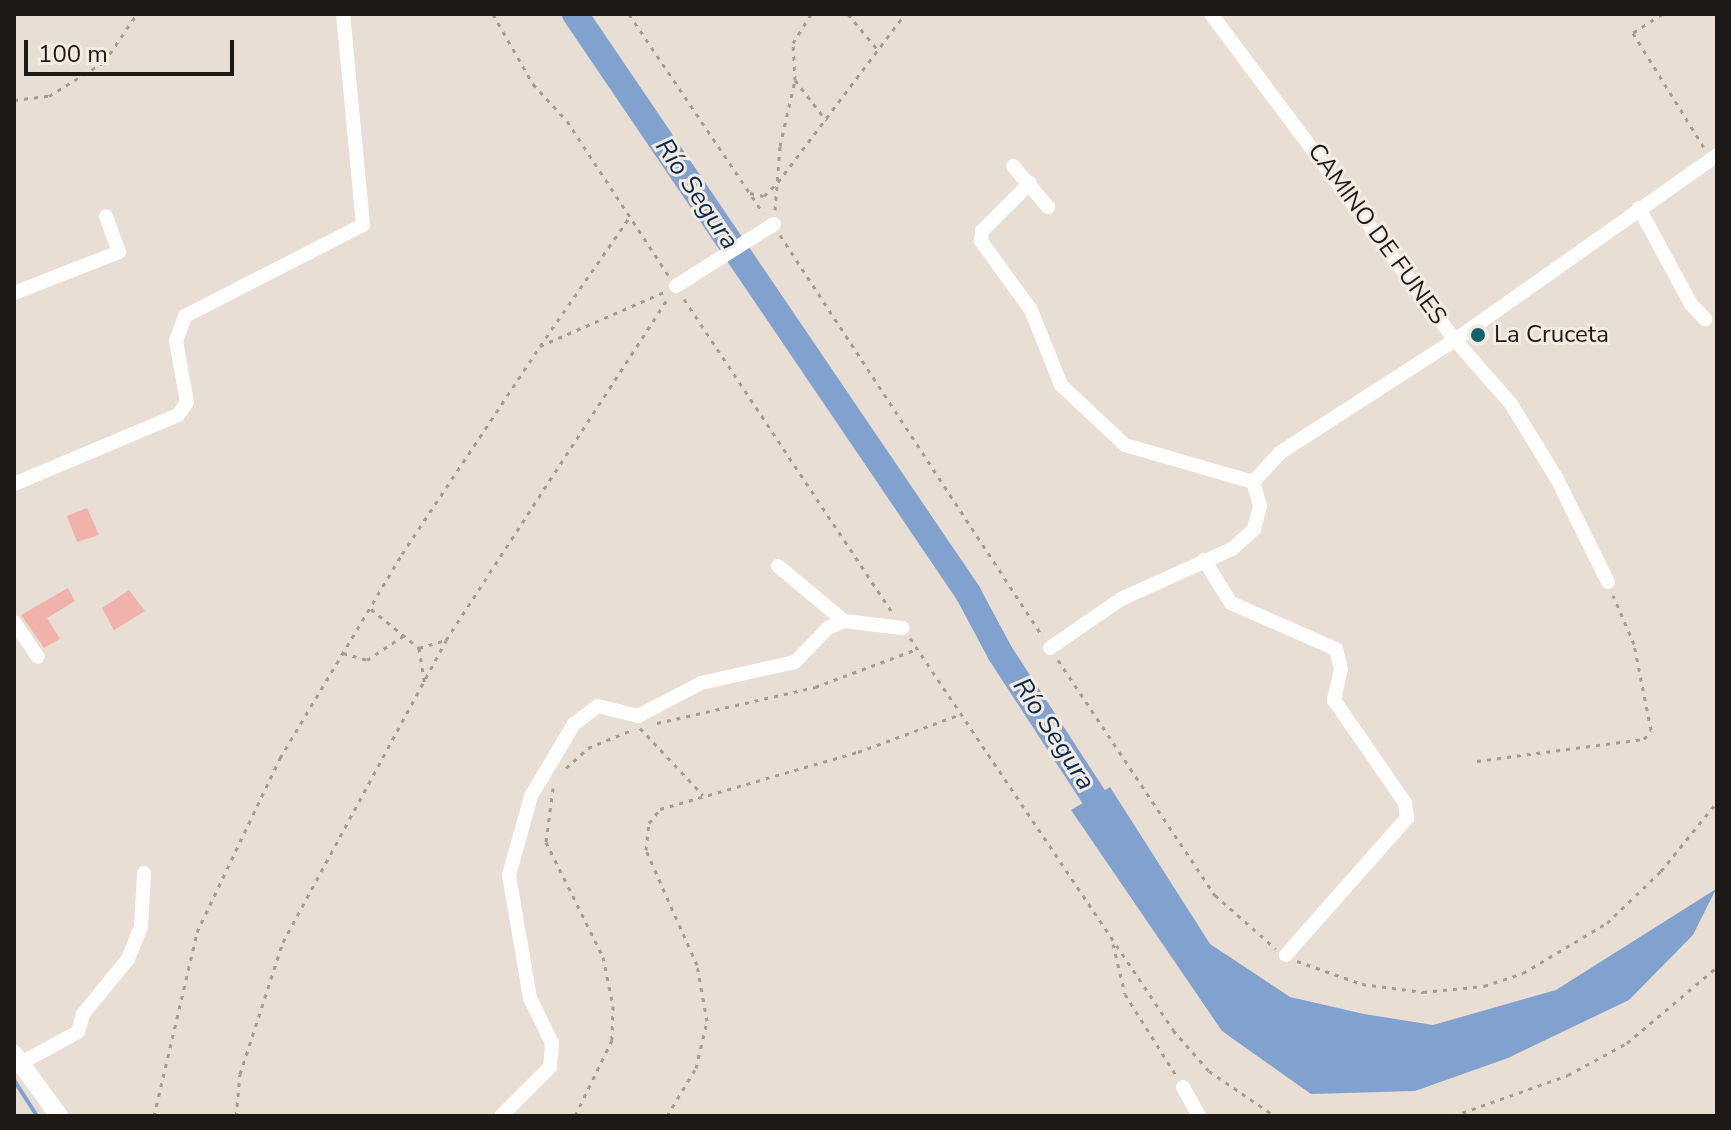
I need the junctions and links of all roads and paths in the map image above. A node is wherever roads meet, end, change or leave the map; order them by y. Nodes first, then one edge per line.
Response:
1 (137, 14) edge
2 (343, 14) edge
3 (493, 14) edge
4 (629, 14) edge
5 (811, 14) edge
6 (848, 14) edge
7 (905, 14) edge
8 (1211, 14) edge
9 (1662, 14) edge
10 (878, 50) junction
11 (795, 80) junction
12 (14, 100) edge
13 (826, 120) junction
14 (1715, 160) edge
15 (1013, 166) dead end
16 (778, 182) junction
17 (1030, 183) junction
18 (747, 191) junction
19 (1048, 207) dead end
20 (1639, 208) junction
21 (106, 216) dead end
22 (630, 218) junction
23 (774, 224) junction
24 (676, 286) junction
25 (14, 293) edge
26 (1705, 319) dead end
27 (1455, 340) junction
28 (540, 346) junction
29 (1253, 482) junction
30 (14, 484) edge
31 (1204, 560) junction
32 (778, 566) dead end
33 (1608, 582) joint
34 (371, 608) junction
35 (844, 621) junction
36 (14, 622) edge
37 (903, 628) junction
38 (403, 636) junction
39 (446, 640) junction
40 (419, 648) junction
41 (1050, 648) joint
42 (917, 649) junction
43 (343, 653) junction
44 (38, 657) dead end
45 (425, 686) junction
46 (961, 714) junction
47 (635, 722) junction
48 (1477, 761) dead end
49 (703, 795) junction
50 (144, 873) dead end
51 (1112, 939) junction
52 (1286, 955) dead end
53 (1717, 967) edge
54 (16, 1061) edge
55 (1183, 1087) joint
56 (59, 1116) edge
57 (154, 1116) edge
58 (236, 1116) edge
59 (501, 1116) edge
60 (575, 1116) edge
61 (667, 1116) edge
62 (1199, 1116) edge
63 (1275, 1116) edge
64 (1453, 1116) edge

1 - 12 path
2 - 30 street
3 - 22 path
4 - 18 path
5 - 11 path
6 - 10 path
7 - 10 path
8 - 27 street, CAMINO DE FUNES
9 - 14 path
10 - 13 path
11 - 13 path
11 - 16 path
13 - 16 path
14 - 20 street
15 - 17 street
16 - 18 path
16 - 23 path
17 - 19 street
17 - 29 street
18 - 23 path
20 - 26 street
20 - 27 street
21 - 25 street
22 - 24 path
22 - 28 path
23 - 24 street
23 - 41 path
24 - 28 path
24 - 37 path
24 - 39 path
27 - 29 street
27 - 33 street, CAMINO DE FUNES
28 - 34 path
29 - 31 street
31 - 41 street
31 - 52 street
32 - 35 street
33 - 48 path
34 - 38 path
34 - 43 path
35 - 37 street
35 - 47 street
36 - 44 street
37 - 42 path
38 - 40 path
38 - 43 path
39 - 40 path
39 - 45 path
40 - 45 path
42 - 46 path
42 - 47 path
43 - 57 path
45 - 58 path
46 - 49 path
46 - 51 path
47 - 49 path
47 - 59 street
47 - 60 path
49 - 61 path
50 - 54 street
51 - 55 path
51 - 63 path
53 - 64 path
54 - 56 main road
55 - 62 street

